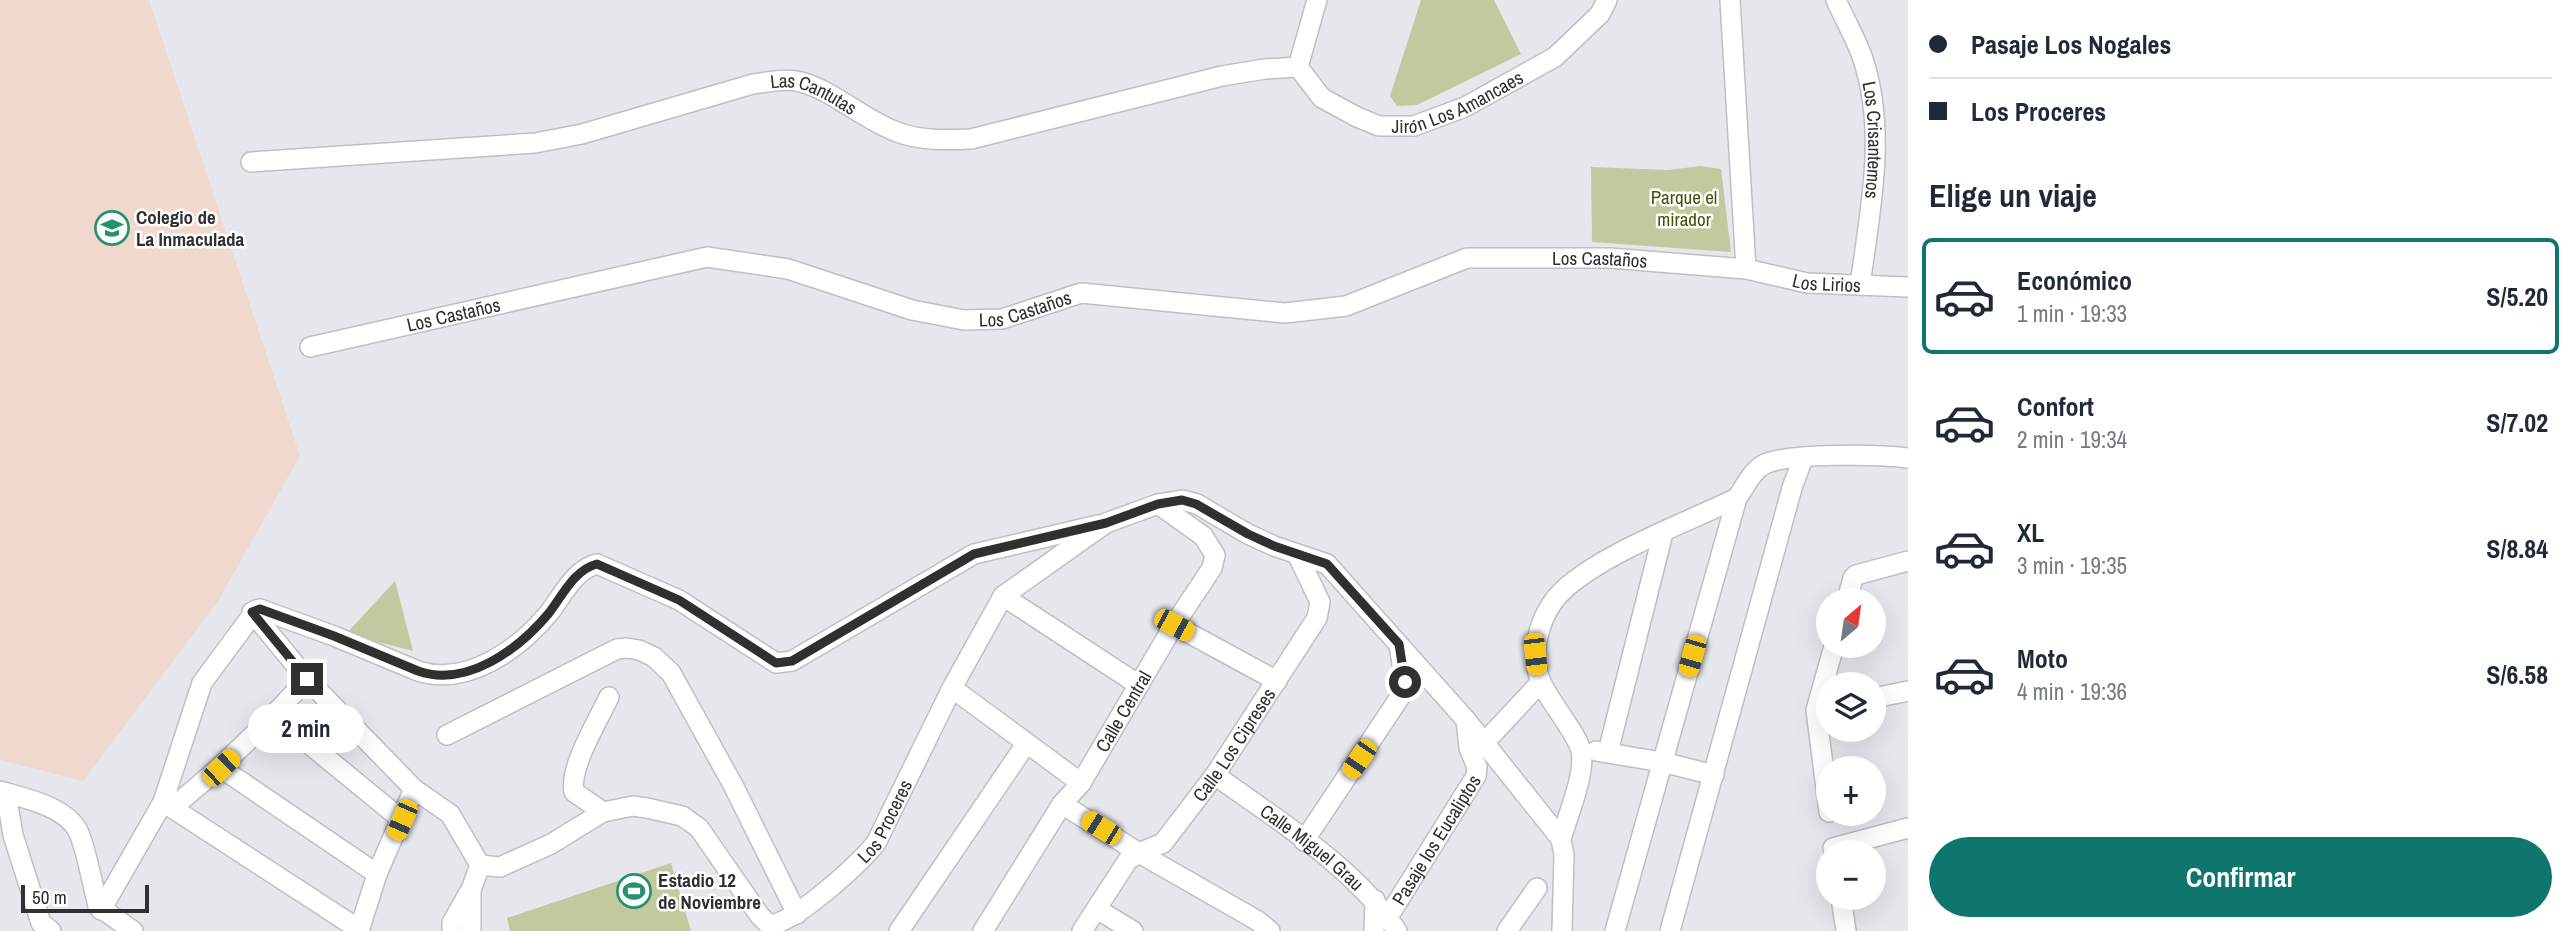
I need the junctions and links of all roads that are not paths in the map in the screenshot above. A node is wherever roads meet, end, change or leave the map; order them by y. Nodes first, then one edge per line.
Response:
1 (1317, 0) edge
2 (1607, 0) edge
3 (1730, 0) edge
4 (1836, 0) edge
5 (1298, 66) junction
6 (251, 162) dead end
7 (1746, 269) junction
8 (1860, 285) junction
9 (1908, 287) edge
10 (310, 347) dead end
11 (1802, 458) junction
12 (1908, 458) edge
13 (1737, 498) junction
14 (1158, 504) junction
15 (1106, 523) junction
16 (1663, 533) junction
17 (1298, 556) junction
18 (1908, 561) edge
19 (1850, 588) edge
20 (1003, 596) junction
21 (252, 612) junction
22 (1174, 625) junction
23 (1399, 644) junction
24 (307, 679) junction
25 (1278, 681) junction
26 (1541, 682) junction
27 (1139, 685) junction
28 (952, 688) junction
29 (1908, 691) edge
30 (1886, 696) edge
31 (610, 697) dead end
32 (275, 716) junction
33 (1466, 720) junction
34 (447, 735) dead end
35 (1484, 743) junction
36 (1026, 744) junction
37 (1581, 750) junction
38 (1608, 752) junction
39 (1662, 762) junction
40 (221, 768) junction
41 (1215, 775) junction
42 (1714, 775) junction
43 (1081, 783) junction
44 (414, 789) junction
45 (3, 792) edge
46 (1062, 804) junction
47 (167, 805) junction
48 (603, 812) junction
49 (402, 820) junction
50 (1908, 828) edge
51 (1561, 839) junction
52 (1868, 840) edge
53 (1304, 841) junction
54 (1139, 853) junction
55 (480, 865) junction
56 (377, 874) junction
57 (1537, 888) dead end
58 (471, 890) junction
59 (1097, 909) junction
60 (1843, 910) edge
61 (101, 911) junction
62 (797, 914) junction
63 (1386, 926) edge
64 (40, 928) edge
65 (769, 928) edge
66 (360, 930) edge
67 (133, 931) edge
68 (452, 931) edge
69 (471, 931) edge
70 (899, 931) edge
71 (983, 931) edge
72 (1082, 931) edge
73 (1133, 931) edge
74 (1270, 931) edge
75 (1507, 931) edge
76 (1562, 931) edge
77 (1615, 931) edge
78 (1670, 931) edge
79 (1846, 931) edge

1 - 5 street
2 - 5 street, Jirón Los Amancaes
3 - 7 street
4 - 8 street, Los Crisantemos
5 - 6 street, Las Cantutas
7 - 8 street, Los Lirios
7 - 10 street, Los Castaños
8 - 9 street, Los Lirios
11 - 12 street
11 - 13 street
11 - 42 street
13 - 16 street
13 - 39 street
14 - 15 street, Los Proceres
14 - 17 street, Los Proceres
14 - 22 street, Calle Central
15 - 20 street, Los Proceres
15 - 21 street
16 - 26 street
16 - 38 street
17 - 23 street, Los Proceres
17 - 25 street, Calle Los Cipreses
18 - 19 street
20 - 27 street
20 - 28 street, Los Proceres
21 - 24 street
21 - 47 street
22 - 25 street
22 - 27 street, Calle Central
23 - 33 street
23 - 53 street
24 - 32 street
24 - 44 street
25 - 41 street, Calle Los Cipreses
26 - 35 street
26 - 37 street
27 - 43 street, Calle Central
28 - 36 street
28 - 62 street, Los Proceres
29 - 30 street
31 - 48 street
32 - 40 street
32 - 49 street
33 - 35 street
33 - 63 street, Pasaje los Eucaliptos
34 - 62 street
35 - 51 street
36 - 43 street
36 - 70 street
37 - 38 street
37 - 51 street
38 - 39 street
39 - 42 street
39 - 77 street
40 - 47 street
40 - 56 street
41 - 53 street, Calle Miguel Grau
41 - 54 street, Calle Los Cipreses
42 - 78 street
43 - 46 street, Calle Central
44 - 49 street
44 - 55 street
45 - 61 street
45 - 64 street
46 - 54 street
46 - 71 street, Calle Central
47 - 61 street
47 - 66 street
48 - 55 street, Los Proceres
48 - 65 street, Los Proceres
49 - 56 street
50 - 52 street
51 - 76 street
53 - 63 street, Calle Miguel Grau
54 - 59 street, Calle Los Cipreses
54 - 74 street
55 - 58 street
56 - 66 street
57 - 75 street
58 - 68 street
58 - 69 street
59 - 72 street, Calle Los Cipreses
59 - 73 street
60 - 79 street
61 - 67 street
62 - 65 street, Los Proceres

